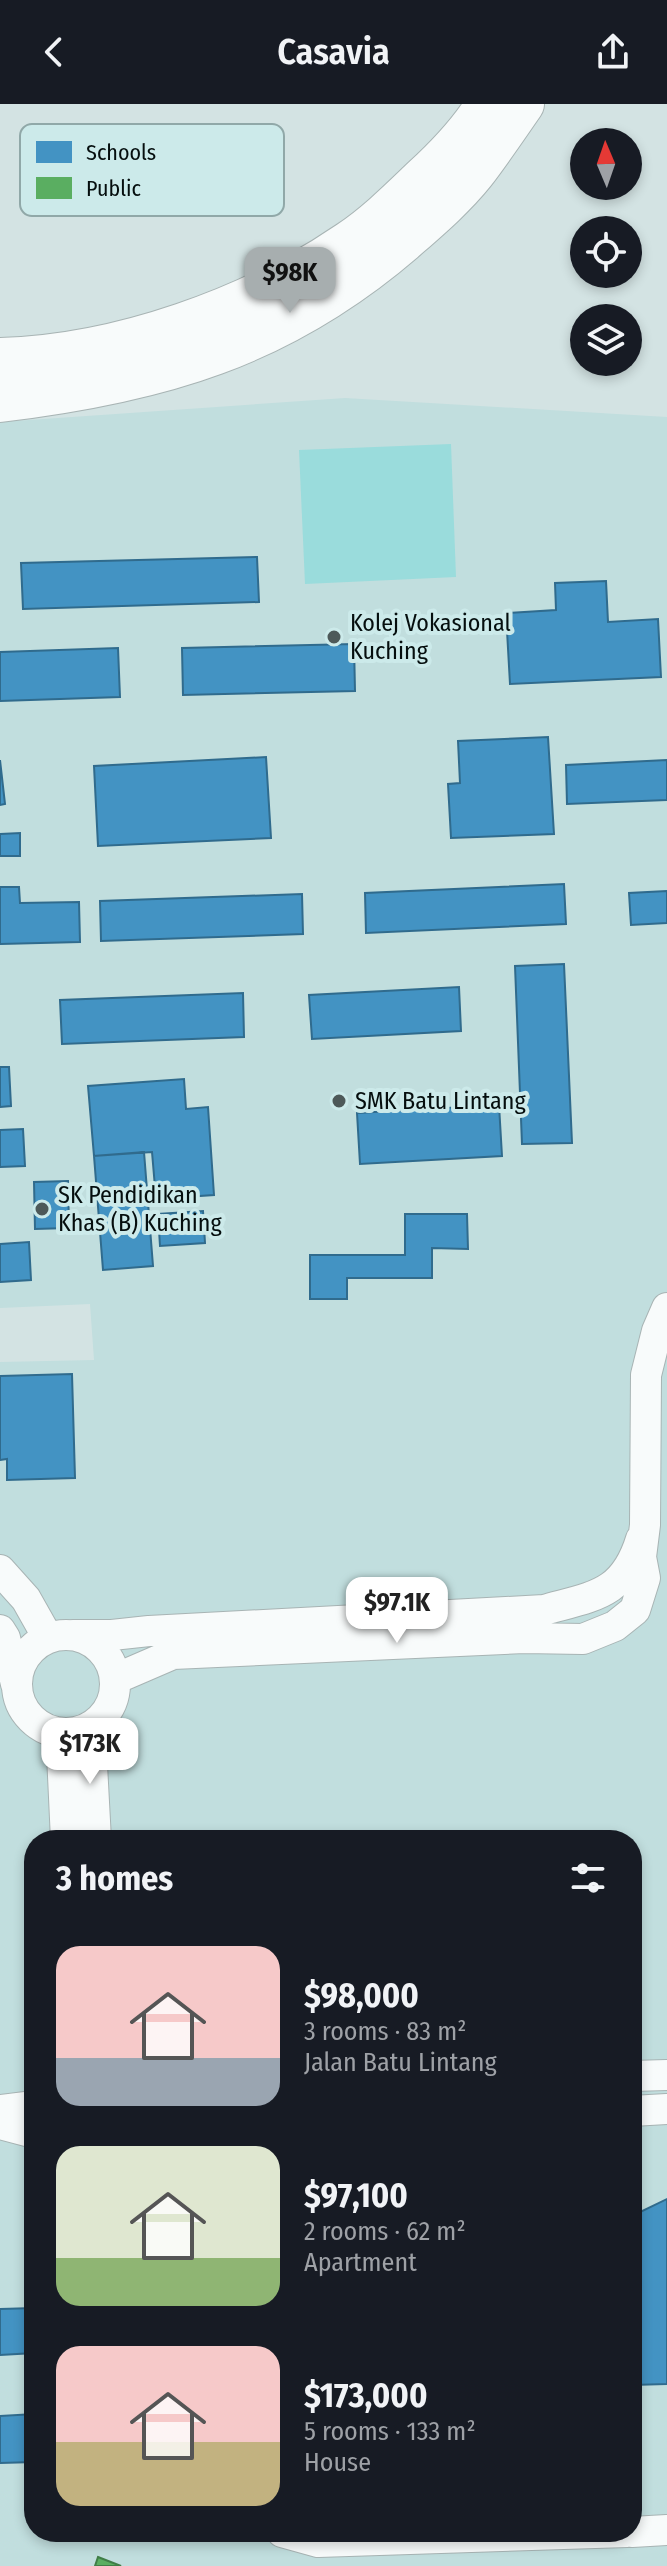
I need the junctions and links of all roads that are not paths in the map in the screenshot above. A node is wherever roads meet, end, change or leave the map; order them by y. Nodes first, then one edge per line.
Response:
1 (487, 104) edge
2 (523, 104) edge
3 (0, 359) edge
4 (0, 401) edge
5 (667, 1308) edge
6 (645, 1525) junction
7 (0, 1570) edge
8 (0, 1630) edge
9 (61, 1636) junction
10 (115, 1679) junction
11 (16, 1684) junction
12 (76, 1730) junction
13 (67, 1830) edge
14 (94, 1830) edge
15 (667, 2075) edge
16 (642, 2076) edge
17 (24, 2107) edge
18 (667, 2109) edge
19 (0, 2110) edge
20 (642, 2110) edge
21 (0, 2124) edge
22 (24, 2130) edge
23 (667, 2530) edge
24 (642, 2531) edge

1 - 3 main road
2 - 4 main road
5 - 6 street
6 - 9 street
6 - 10 street
7 - 9 street
8 - 11 street
9 - 10 street
9 - 11 street
10 - 12 street
11 - 12 street
12 - 13 street
12 - 14 street
15 - 16 street
17 - 19 street
18 - 20 street
21 - 22 street
23 - 24 street

